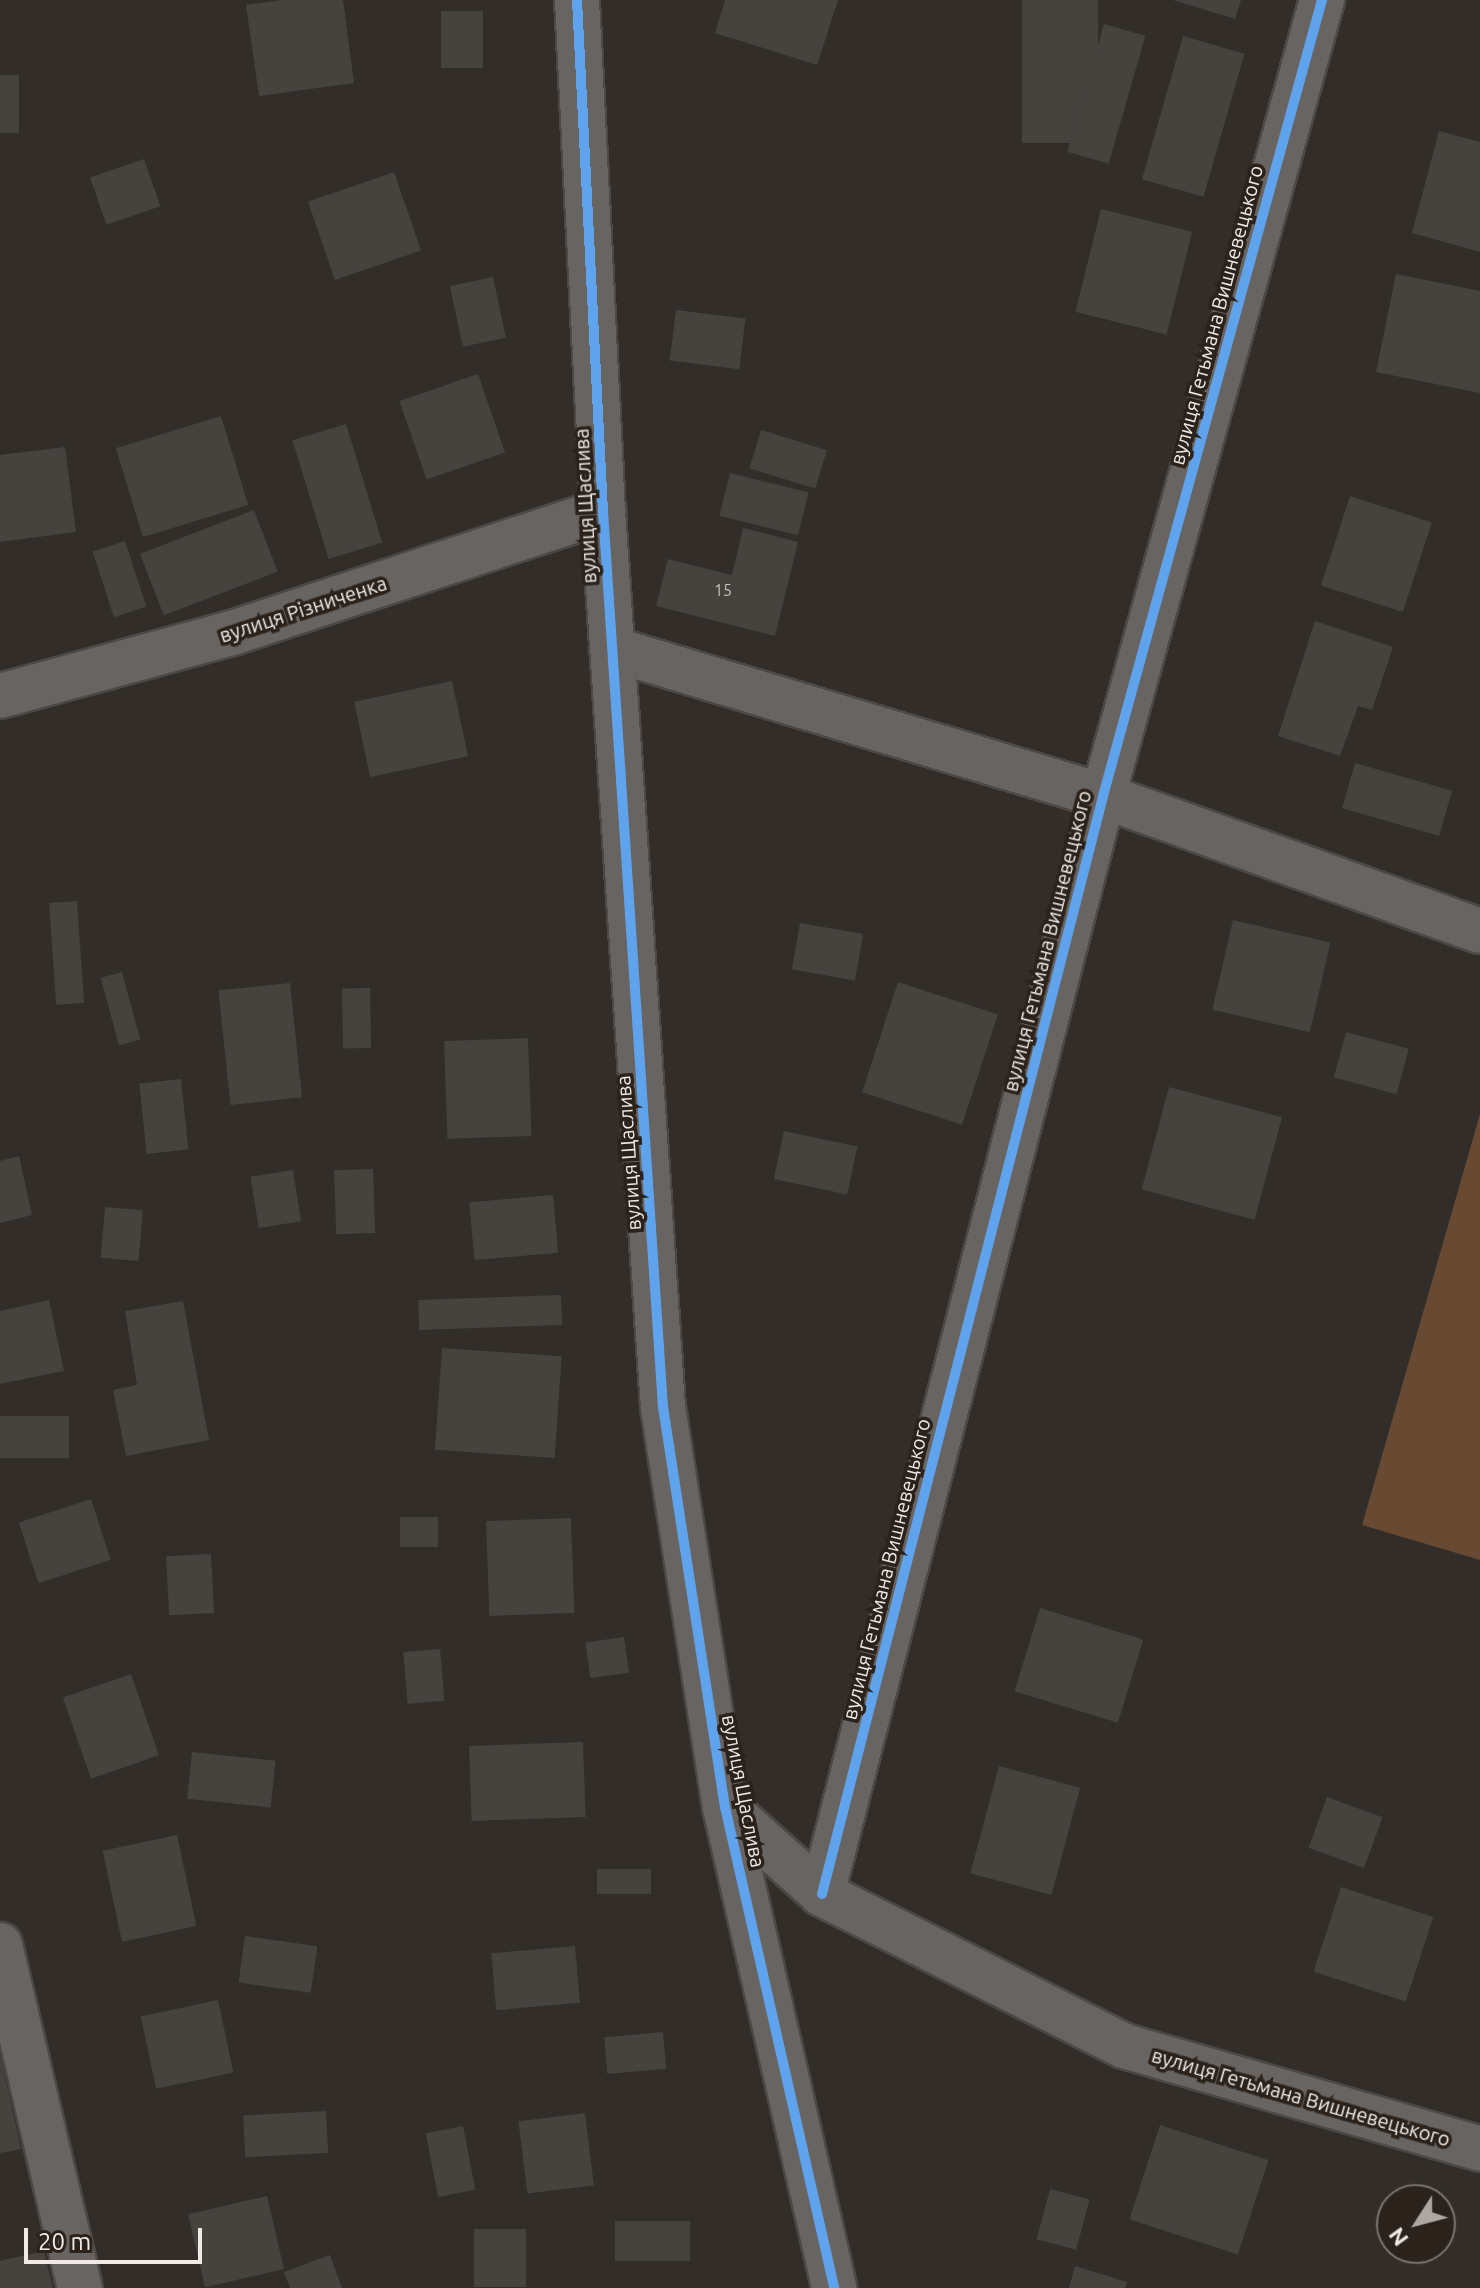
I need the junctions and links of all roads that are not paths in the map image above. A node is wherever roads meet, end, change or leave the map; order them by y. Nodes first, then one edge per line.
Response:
1 (577, 0) edge
2 (1322, 0) edge
3 (603, 511) junction
4 (612, 649) junction
5 (0, 696) edge
6 (1103, 796) junction
7 (1480, 931) edge
8 (725, 1807) junction
9 (822, 1894) junction
10 (0, 1945) edge
11 (1480, 2149) edge
12 (80, 2288) edge
13 (834, 2288) edge

1 - 3 street, вулиця Щаслива
2 - 6 street, вулиця Гетьмана Вишневецького
3 - 4 street, вулиця Щаслива
3 - 5 street, вулиця Різниченка
4 - 6 street
4 - 8 street, вулиця Щаслива
6 - 7 street
6 - 9 street, вулиця Гетьмана Вишневецького
8 - 9 street, вулиця Гетьмана Вишневецького
8 - 13 street, вулиця Щаслива
9 - 11 street, вулиця Гетьмана Вишневецького
10 - 12 street

